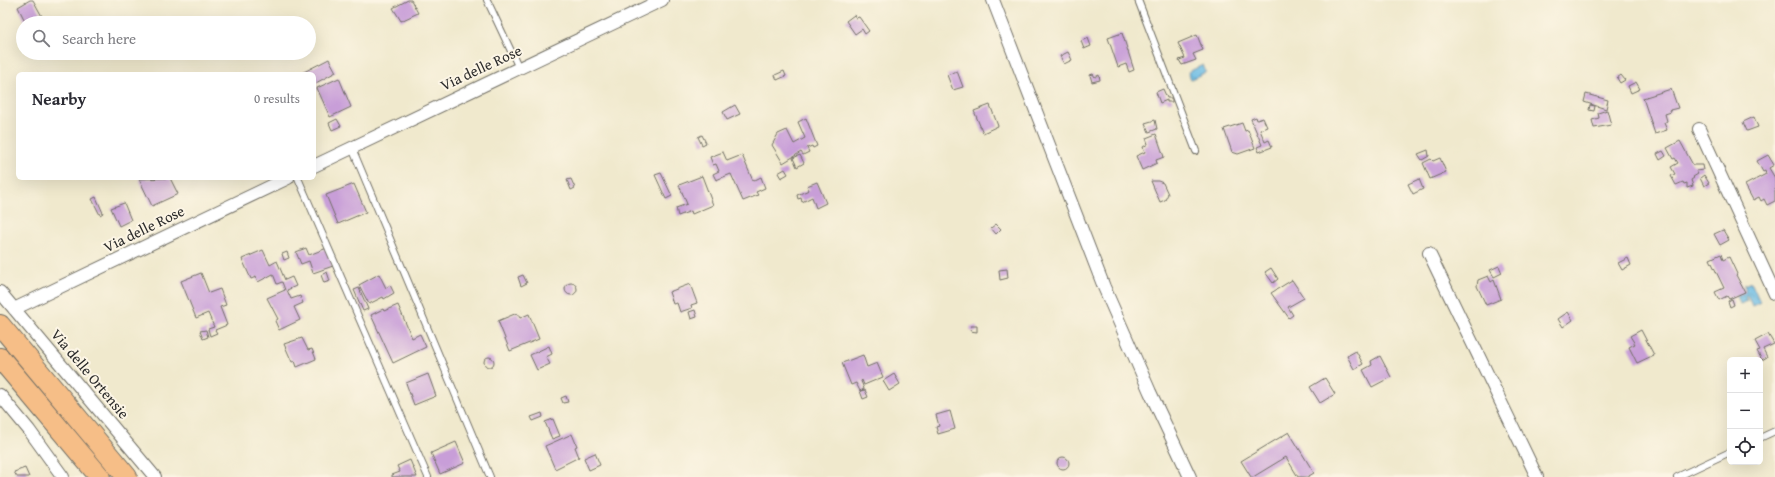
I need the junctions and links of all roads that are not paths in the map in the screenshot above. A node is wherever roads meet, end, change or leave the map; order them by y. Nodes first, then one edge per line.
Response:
1 (487, 0) edge
2 (662, 0) edge
3 (993, 0) edge
4 (1138, 0) edge
5 (519, 68) junction
6 (1699, 129) dead end
7 (352, 148) junction
8 (1196, 151) dead end
9 (316, 165) edge
10 (284, 180) edge
11 (299, 180) edge
12 (1429, 253) dead end
13 (0, 292) edge
14 (1775, 294) edge
15 (14, 309) junction
16 (0, 325) edge
17 (0, 358) edge
18 (0, 395) edge
19 (1775, 431) edge
20 (1763, 437) edge
21 (1727, 453) edge
22 (63, 477) edge
23 (100, 477) edge
24 (127, 477) edge
25 (155, 477) edge
26 (428, 477) edge
27 (490, 477) edge
28 (1190, 477) edge
29 (1537, 477) edge
30 (1678, 477) edge

1 - 5 lane
2 - 5 street, Via delle Rose
3 - 28 street
4 - 8 lane
5 - 7 street, Via delle Rose
6 - 14 street
7 - 9 street, Via delle Rose
7 - 27 lane
10 - 15 street, Via delle Rose
11 - 26 lane
12 - 29 street
13 - 15 street, Via delle Ortensie
15 - 25 street, Via delle Ortensie
16 - 24 highway
17 - 23 highway
18 - 22 street
19 - 20 lane
21 - 30 lane

